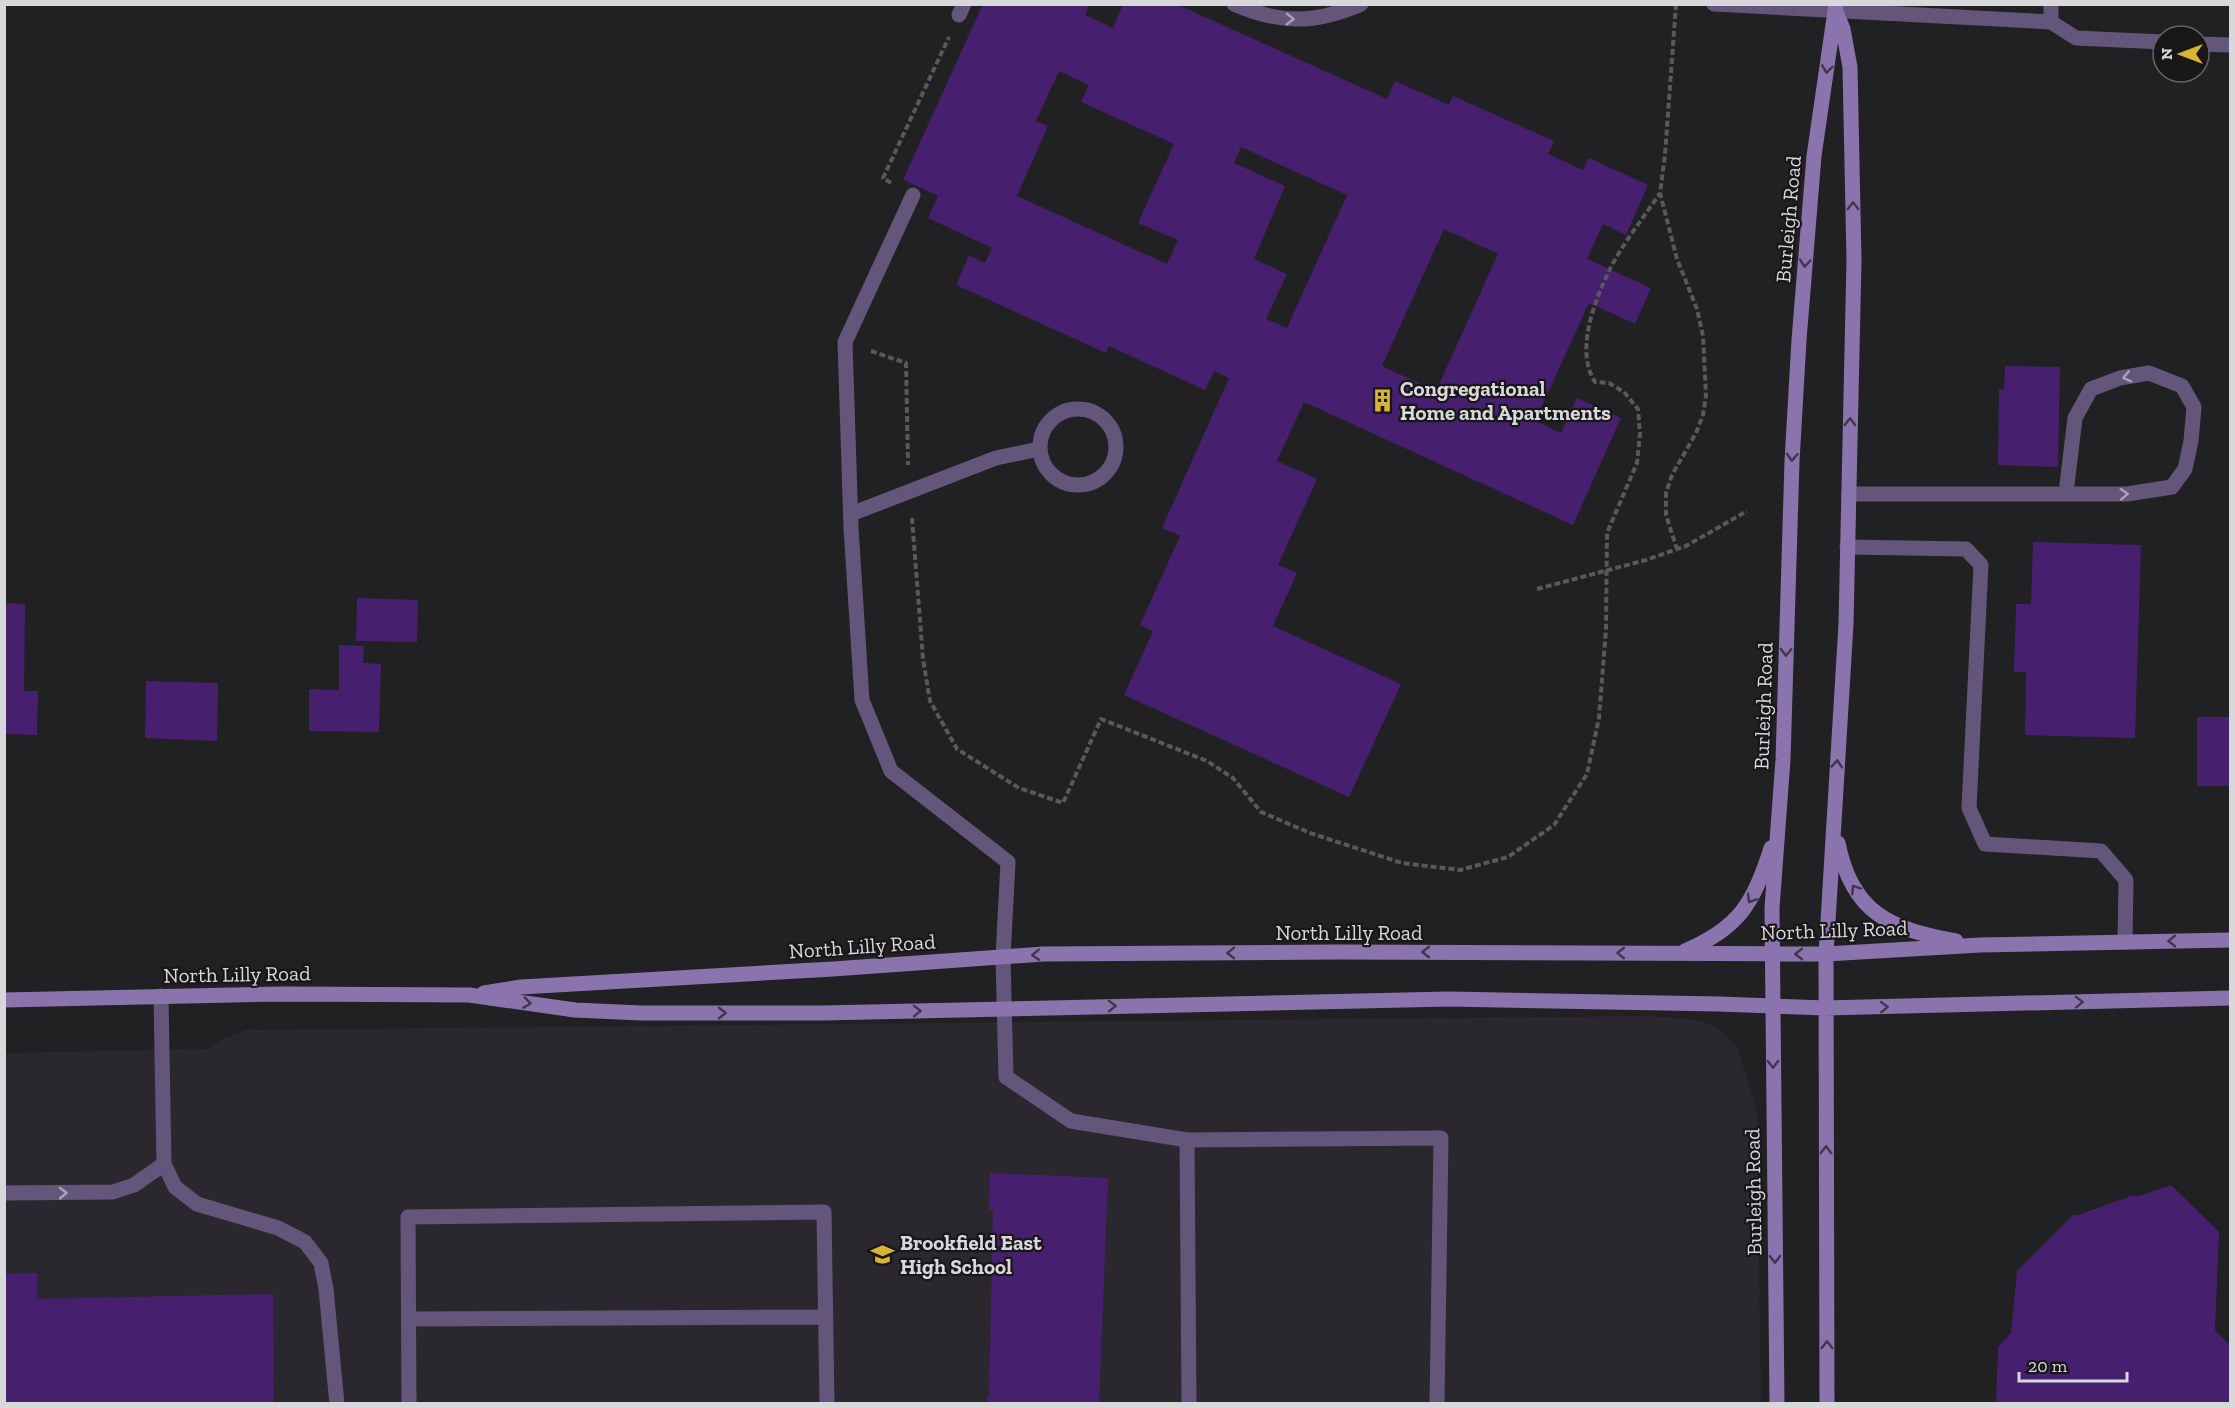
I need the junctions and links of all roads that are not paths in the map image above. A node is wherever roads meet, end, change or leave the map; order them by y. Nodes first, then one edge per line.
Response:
1 (1234, 4) edge
2 (1361, 4) edge
3 (1714, 4) edge
4 (2051, 4) edge
5 (1836, 8) edge
6 (2051, 22) junction
7 (2151, 41) edge
8 (2211, 44) edge
9 (2230, 45) edge
10 (913, 195) road end
11 (1039, 449) junction
12 (1848, 494) junction
13 (2066, 494) junction
14 (851, 514) junction
15 (1847, 547) junction
16 (1834, 822) junction
17 (1778, 825) junction
18 (2230, 940) edge
19 (2125, 942) junction
20 (1980, 945) junction
21 (1679, 954) junction
22 (1772, 954) junction
23 (1826, 954) junction
24 (1004, 957) junction
25 (469, 995) junction
26 (161, 996) junction
27 (2230, 998) edge
28 (4, 1000) edge
29 (1772, 1005) junction
30 (1005, 1008) junction
31 (1825, 1008) junction
32 (1187, 1140) junction
33 (164, 1164) junction
34 (4, 1193) edge
35 (826, 1317) junction
36 (409, 1319) junction
37 (337, 1404) edge
38 (409, 1404) edge
39 (827, 1404) edge
40 (1189, 1404) edge
41 (1437, 1404) edge
42 (1777, 1404) edge
43 (1827, 1404) edge

1 -> 2 lane
3 - 5 lane
4 - 6 lane
5 - 6 lane
12 -> 5 street
5 -> 17 street, Burleigh Road
6 - 7 lane
8 - 9 lane
10 - 14 lane
11 - 11 lane
11 - 14 lane
12 - 13 lane
12 - 15 street
13 -> 13 lane
14 - 24 lane
16 -> 15 street
15 - 19 lane
20 -> 16 street
16 - 23 street
17 -> 21 street
17 - 22 street, Burleigh Road
18 -> 19 street, North Lilly Road
19 - 20 street, North Lilly Road
20 - 23 street, North Lilly Road
21 - 22 street, North Lilly Road
21 -> 24 street, North Lilly Road
23 -> 22 street, North Lilly Road
22 - 29 street, Burleigh Road
23 - 31 street
24 - 25 street, North Lilly Road
24 - 30 lane
25 - 26 street, North Lilly Road
25 -> 30 street, North Lilly Road
26 - 28 street, North Lilly Road
26 - 33 lane
31 -> 27 street, North Lilly Road
30 -> 29 street, North Lilly Road
29 - 31 street, North Lilly Road
29 -> 42 street, Burleigh Road
30 - 32 lane
43 -> 31 street
32 - 40 lane
32 - 41 lane
34 -> 33 lane
33 - 37 lane
35 - 36 lane
35 - 36 lane
35 - 39 lane
36 - 38 lane

